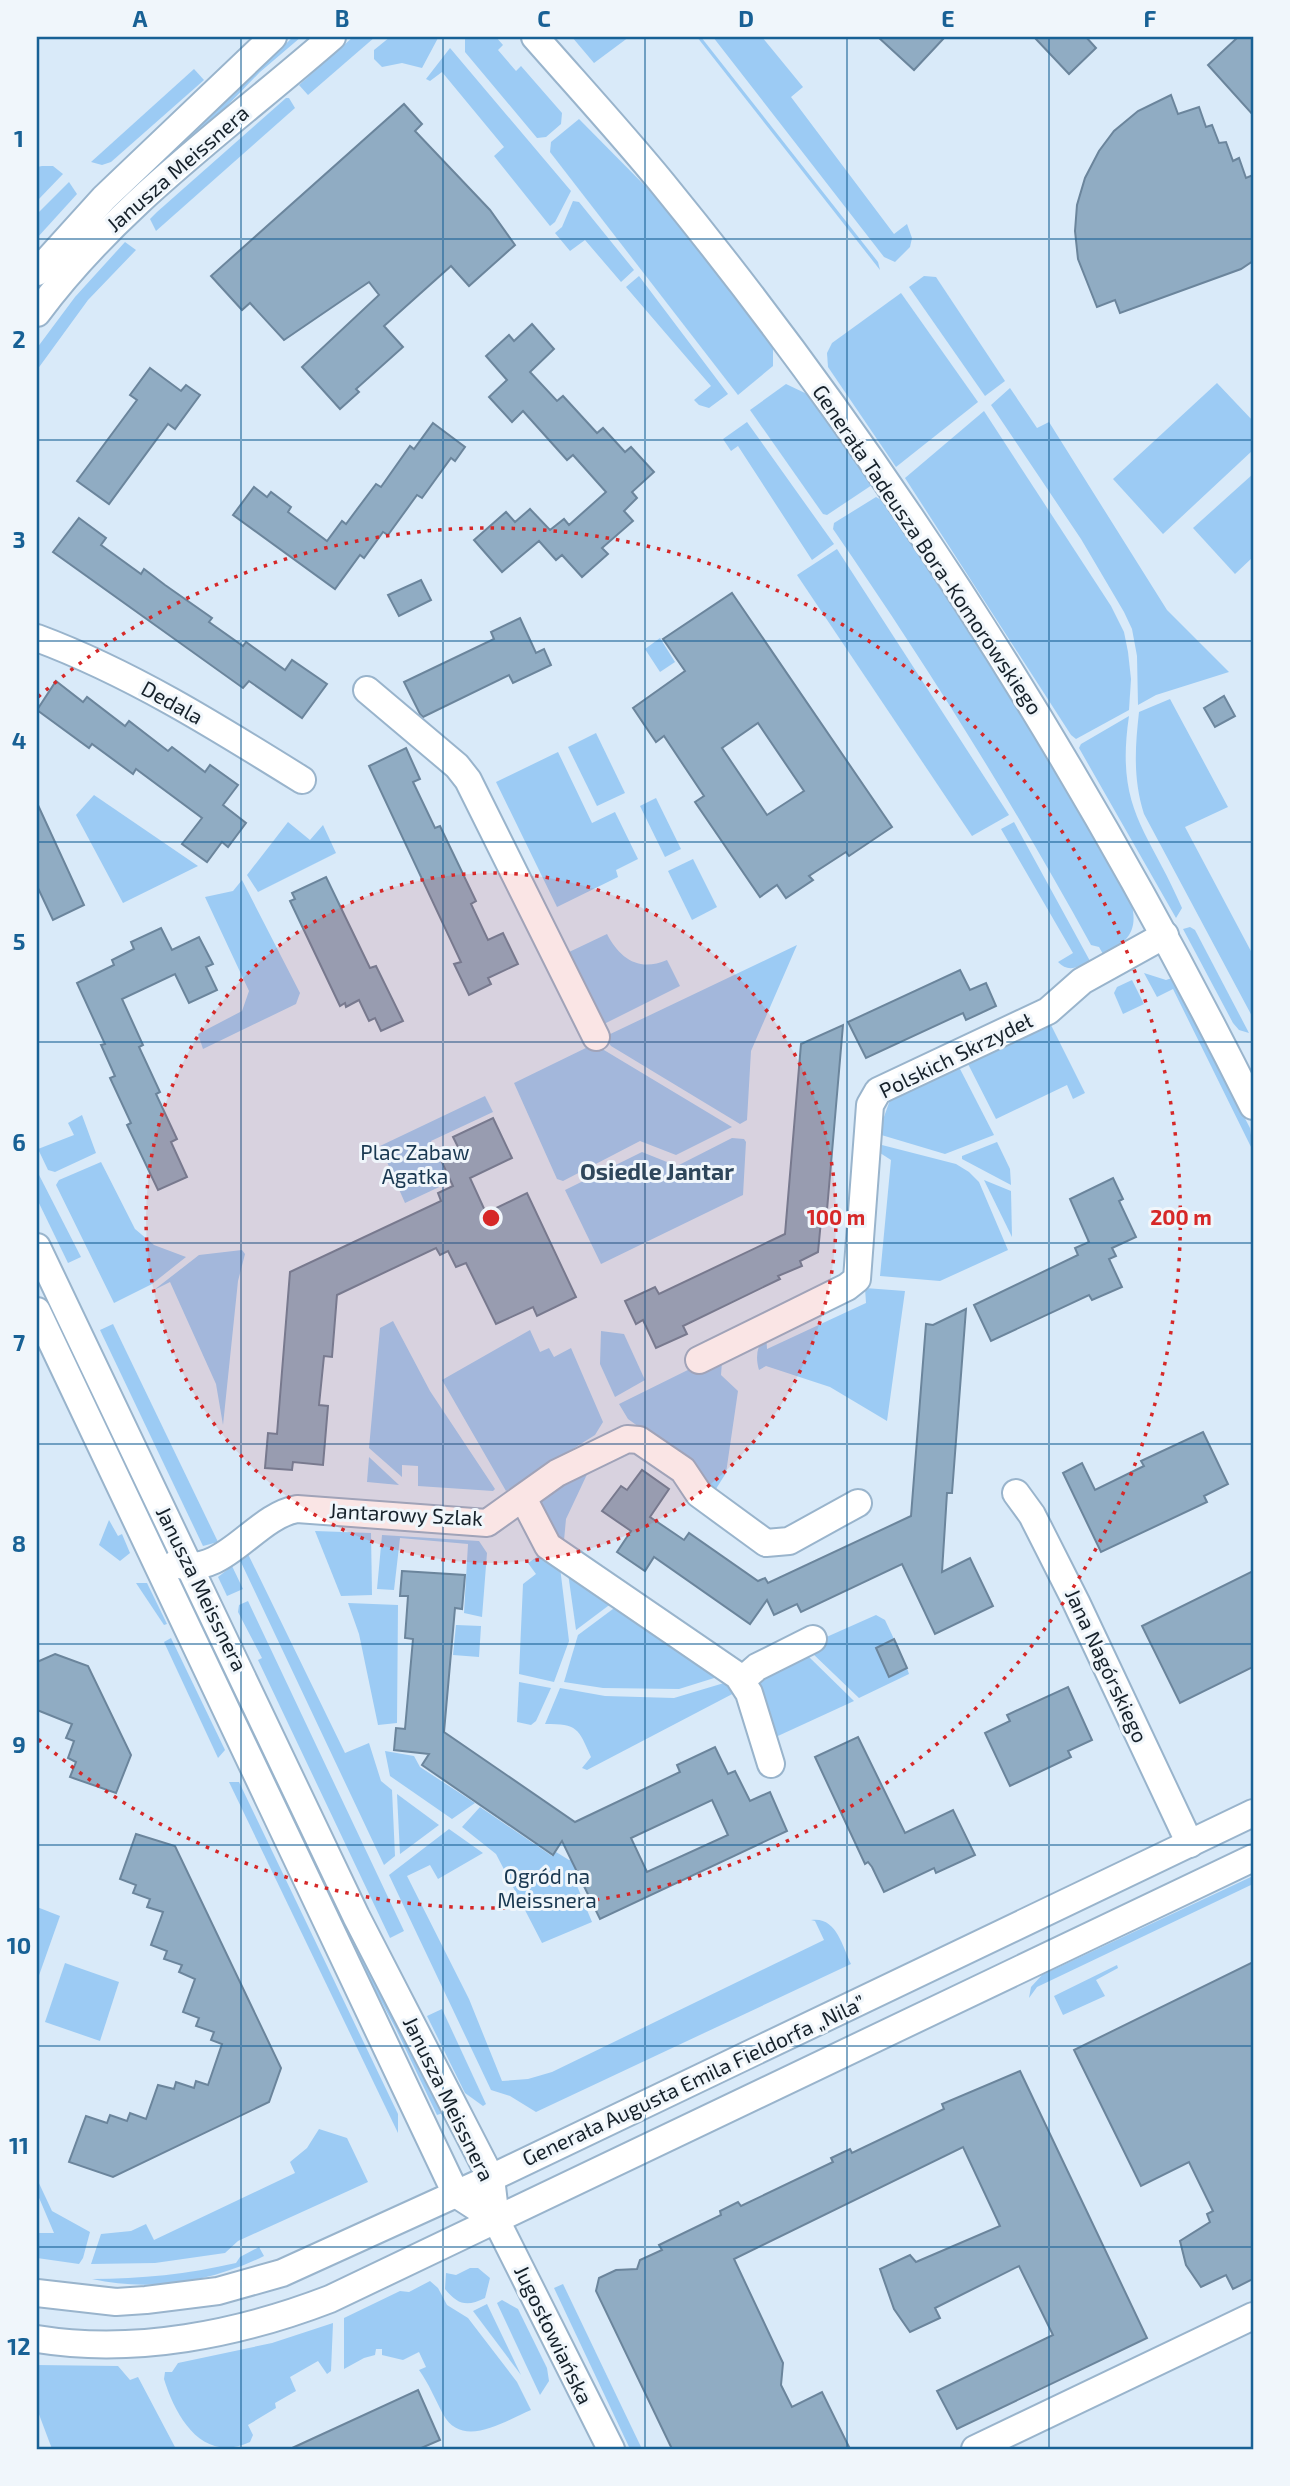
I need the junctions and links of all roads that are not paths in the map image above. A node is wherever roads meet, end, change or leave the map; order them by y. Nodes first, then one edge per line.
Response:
1 (273, 37) edge
2 (332, 37) edge
3 (536, 37) edge
4 (37, 272) edge
5 (37, 313) edge
6 (37, 638) edge
7 (367, 690) dead end
8 (302, 780) dead end
9 (1165, 935) junction
10 (596, 1037) dead end
11 (1242, 1057) edge
12 (1253, 1106) edge
13 (37, 1247) edge
14 (37, 1311) edge
15 (699, 1360) dead end
16 (1016, 1493) dead end
17 (523, 1498) junction
18 (858, 1503) dead end
19 (157, 1559) junction
20 (191, 1568) junction
21 (813, 1639) dead end
22 (742, 1680) junction
23 (771, 1764) dead end
24 (1253, 1813) edge
25 (1190, 1844) junction
26 (1253, 1858) edge
27 (491, 2178) junction
28 (456, 2194) junction
29 (496, 2220) junction
30 (37, 2293) edge
31 (1253, 2316) edge
32 (37, 2339) edge
33 (611, 2449) edge
34 (975, 2449) edge

1 - 4 street, Janusza Meissnera
2 - 5 street, Janusza Meissnera
3 - 9 street, Generała Tadeusza Bora-Komorowskiego
6 - 8 street, Dedala
7 - 10 street
9 - 11 street, Generała Tadeusza Bora-Komorowskiego
9 - 15 street, Polskich Skrzydeł
11 - 12 street, Generała Tadeusza Bora-Komorowskiego
13 - 20 street, Janusza Meissnera
14 - 19 street, Janusza Meissnera
16 - 25 street, Jana Nagórskiego
17 - 18 street, Jantarowy Szlak
17 - 20 street, Jantarowy Szlak
17 - 22 street
19 - 20 street
19 - 28 street, Janusza Meissnera
20 - 27 street, Janusza Meissnera
21 - 22 street
22 - 23 street
24 - 25 street, Generała Augusta Emila Fieldorfa „Nila”
25 - 27 street, Generała Augusta Emila Fieldorfa „Nila”
26 - 29 street, Generała Augusta Emila Fieldorfa „Nila”
27 - 28 street, Generała Augusta Emila Fieldorfa „Nila”
27 - 29 street, Janusza Meissnera
28 - 29 street, Janusza Meissnera
28 - 30 street, Generała Augusta Emila Fieldorfa „Nila”
29 - 32 street, Generała Augusta Emila Fieldorfa „Nila”
29 - 33 street, Jugosłowiańska
31 - 34 street

